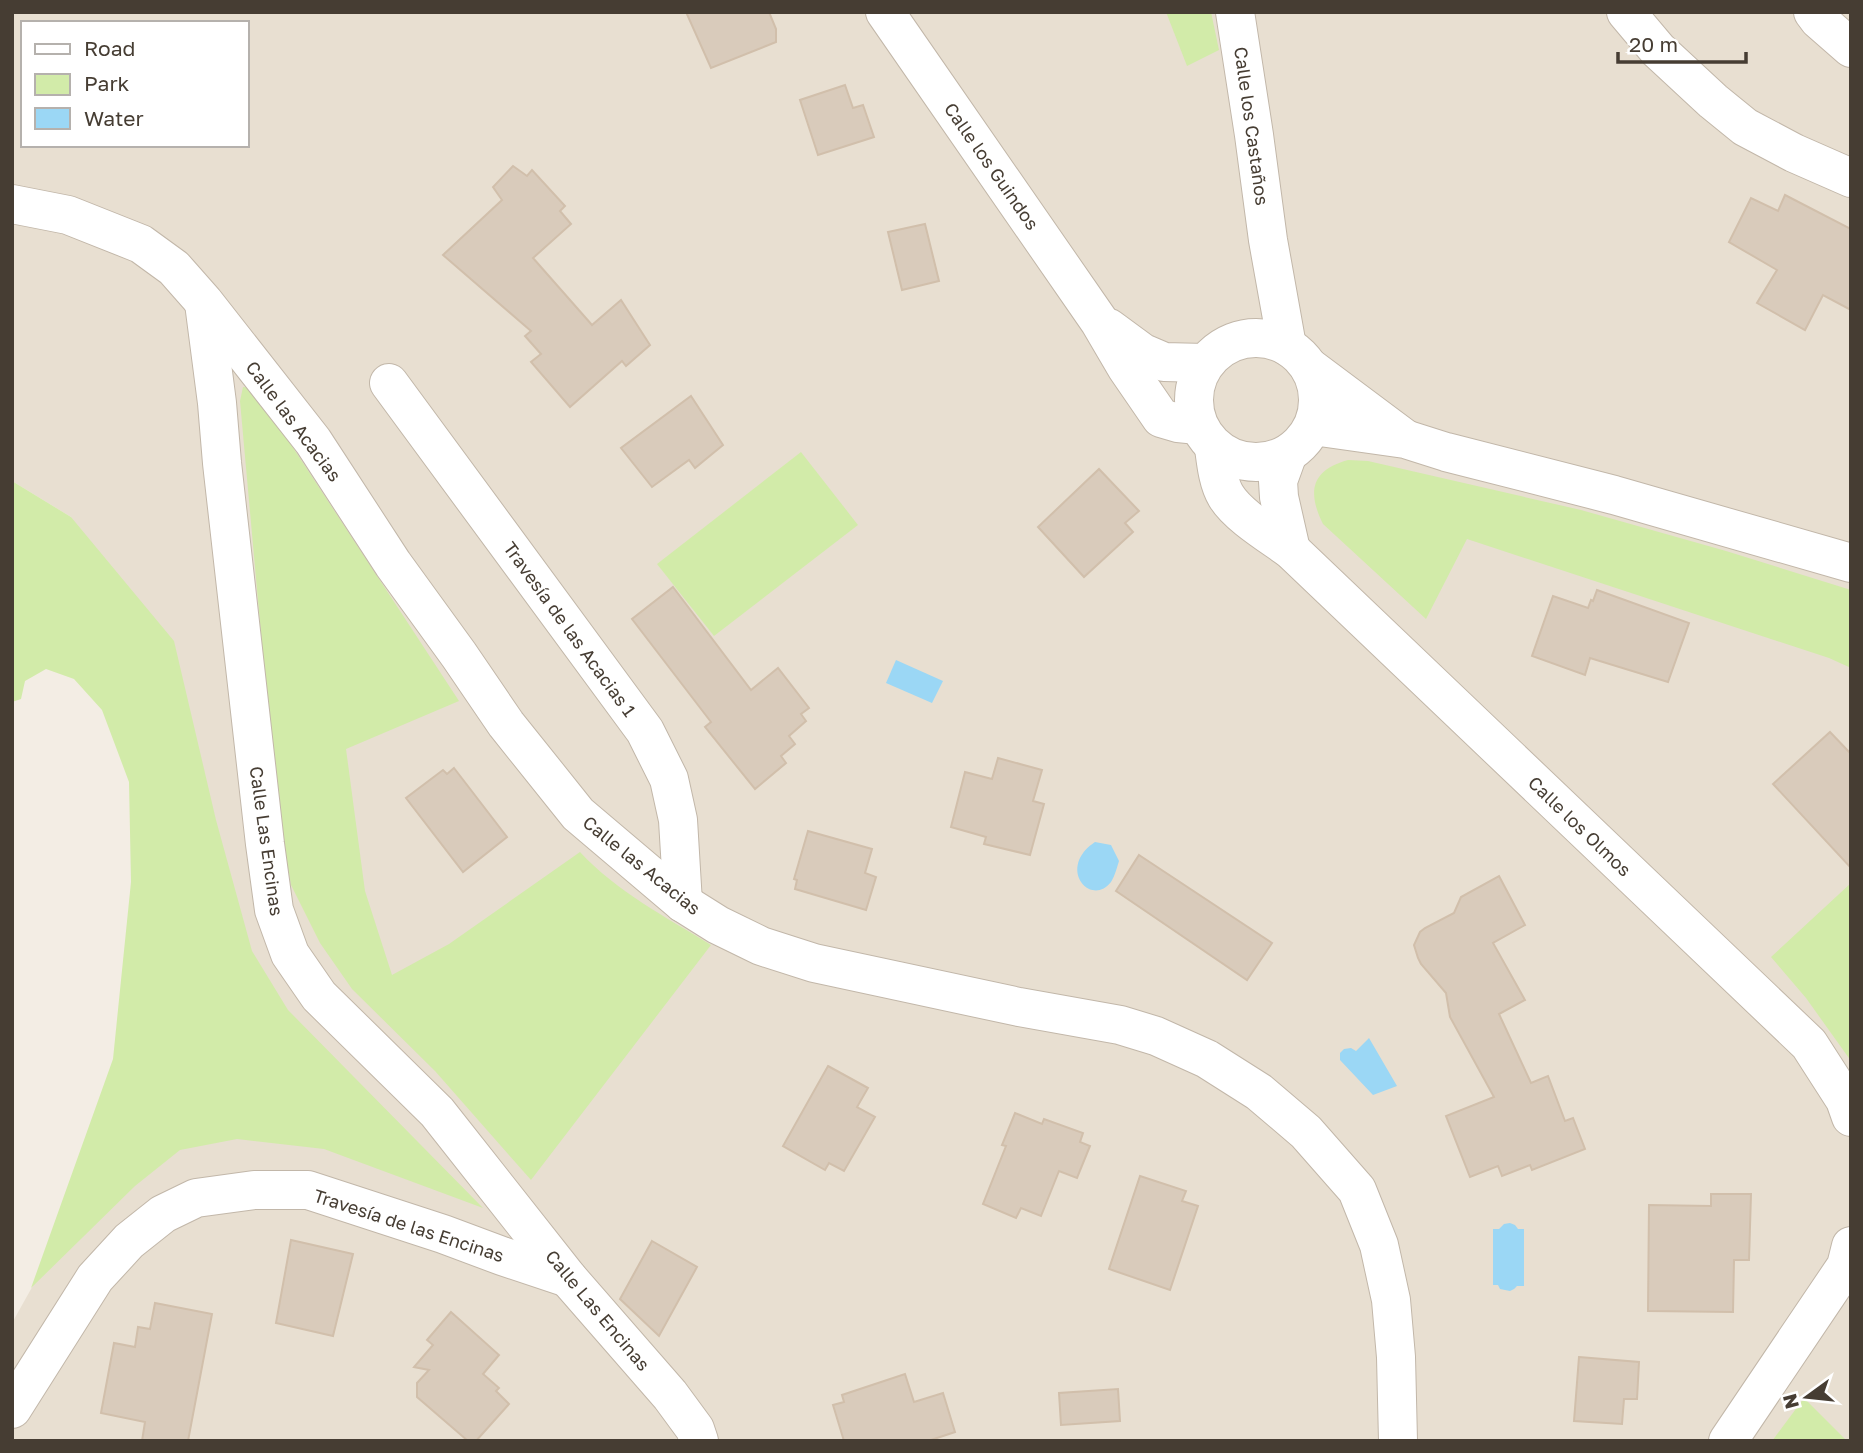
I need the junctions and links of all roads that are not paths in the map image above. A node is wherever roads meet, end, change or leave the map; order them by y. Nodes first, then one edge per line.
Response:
1 (885, 12) edge
2 (1235, 12) edge
3 (1626, 12) edge
4 (1813, 12) edge
5 (1851, 48) edge
6 (1851, 178) edge
7 (12, 204) edge
8 (1268, 240) junction
9 (204, 302) junction
10 (1099, 321) junction
11 (1248, 338) junction
12 (1298, 356) junction
13 (1205, 363) junction
14 (389, 383) dead end
15 (1161, 418) junction
16 (1313, 426) junction
17 (1206, 436) junction
18 (1405, 439) junction
19 (1287, 456) junction
20 (1226, 496) junction
21 (1291, 550) junction
22 (1851, 563) edge
23 (683, 903) junction
24 (1851, 1117) edge
25 (1851, 1246) edge
26 (568, 1278) junction
27 (12, 1409) edge
28 (699, 1441) edge
29 (1398, 1441) edge
30 (1728, 1441) edge

1 - 10 street, Calle los Guindos
2 - 8 street, Calle los Castaños
3 - 6 street
4 - 5 street
7 - 9 street, Calle las Acacias
8 - 11 street, Calle los Castaños
8 - 12 street, Calle los Castaños
9 - 23 street, Calle las Acacias
9 - 26 street, Calle Las Encinas
10 - 13 street, Calle los Guindos
10 - 15 street, Calle los Guindos
11 - 12 street
11 - 13 street
12 - 16 street
12 - 18 street
13 - 17 street
14 - 23 street, Travesía de las Acacias 1
15 - 17 street
15 - 20 street, Calle los Olmos
16 - 18 street
16 - 19 street
17 - 19 street
17 - 20 street, Calle los Olmos
18 - 22 street
19 - 21 street
20 - 21 street, Calle los Olmos
21 - 24 street, Calle los Olmos
23 - 29 street, Calle las Acacias
25 - 30 street
26 - 27 street, Travesía de las Encinas
26 - 28 street, Calle Las Encinas

